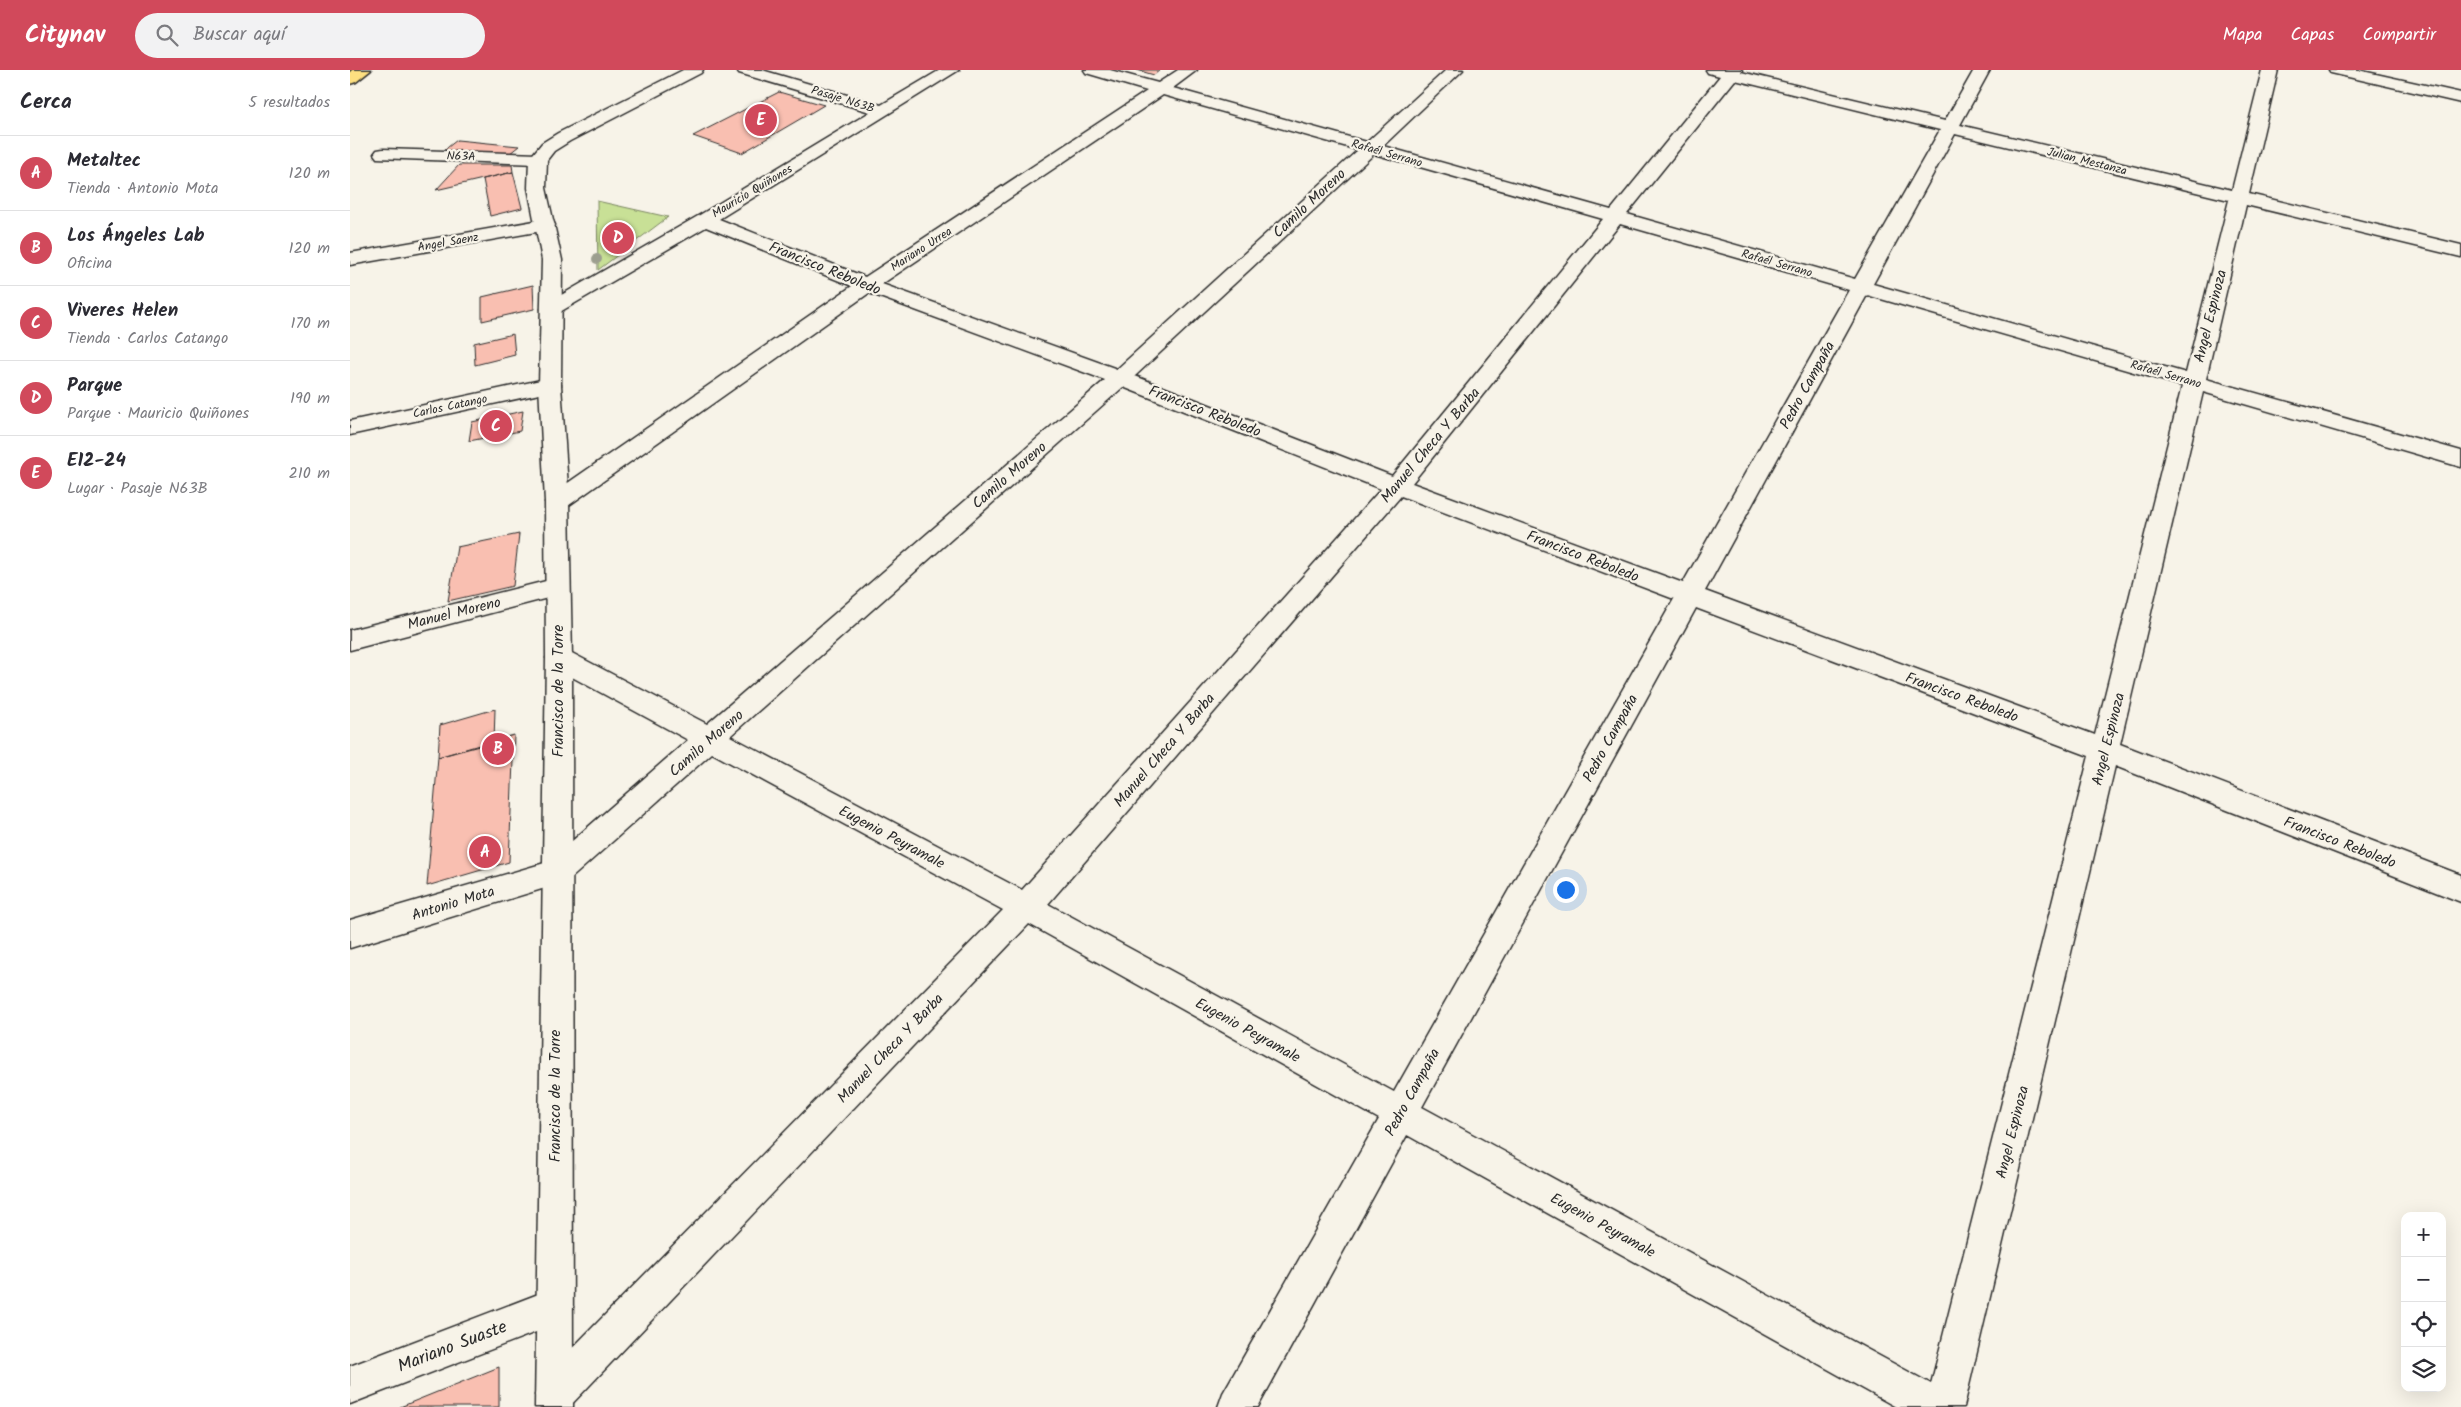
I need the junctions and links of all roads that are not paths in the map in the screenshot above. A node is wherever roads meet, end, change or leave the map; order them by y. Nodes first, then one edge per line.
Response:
1 (363, 70) edge
2 (695, 70) edge
3 (745, 70) edge
4 (951, 70) edge
5 (1092, 70) edge
6 (1189, 70) edge
7 (1455, 70) edge
8 (1982, 70) edge
9 (2270, 70) edge
10 (2337, 70) edge
11 (1726, 71) edge
12 (350, 79) edge
13 (1162, 90) junction
14 (2461, 98) edge
15 (883, 111) junction
16 (1950, 128) junction
17 (1368, 148) junction
18 (383, 154) dead end
19 (538, 159) junction
20 (2239, 197) junction
21 (1617, 217) junction
22 (705, 220) junction
23 (546, 225) junction
24 (2461, 250) edge
25 (350, 260) edge
26 (866, 285) junction
27 (1861, 287) junction
28 (551, 309) junction
29 (1120, 378) junction
30 (2194, 382) junction
31 (550, 384) junction
32 (350, 428) edge
33 (2461, 459) edge
34 (1396, 486) junction
35 (557, 502) junction
36 (558, 587) junction
37 (1689, 596) junction
38 (350, 640) edge
39 (559, 658) junction
40 (710, 740) junction
41 (2105, 750) junction
42 (556, 872) junction
43 (2461, 889) edge
44 (1026, 908) junction
45 (350, 934) edge
46 (1400, 1114) junction
47 (554, 1307) junction
48 (350, 1385) edge
49 (554, 1401) edge
50 (1238, 1407) edge
51 (1934, 1407) edge
52 (1945, 1407) edge

1 - 12 main road
2 - 19 street
3 - 15 street, Pasaje N63B
4 - 15 street, Mauricio Quiñones
5 - 13 street, Rafaél Serrano
6 - 13 street, Mariano Urrea
7 - 17 street, Camilo Moreno
8 - 16 street, Pedro Campaña
9 - 20 street, Angel Espinoza
10 - 14 street
11 - 16 street, Julian Mestanza
11 - 21 street, Manuel Checa Y Barba
13 - 17 street, Rafaél Serrano
13 - 26 street, Mariano Urrea
15 - 22 street, Mauricio Quiñones
16 - 20 street, Julian Mestanza
16 - 27 street, Pedro Campaña
17 - 21 street, Rafaél Serrano
17 - 29 street, Camilo Moreno
18 - 19 street, N63A
19 - 23 street, Francisco de la Torre
20 - 24 street, Julian Mestanza
20 - 30 street, Angel Espinoza
21 - 27 street, Rafaél Serrano
21 - 34 street, Manuel Checa Y Barba
22 - 26 street, Francisco Reboledo
22 - 28 street, Mauricio Quiñones
23 - 25 street, Angel Saenz
23 - 28 street, Francisco de la Torre
26 - 29 street, Francisco Reboledo
26 - 35 street, Mariano Urrea
27 - 30 street, Rafaél Serrano
27 - 37 street, Pedro Campaña
28 - 31 street, Francisco de la Torre
29 - 34 street, Francisco Reboledo
29 - 40 street, Camilo Moreno
30 - 33 street, Rafaél Serrano
30 - 41 street, Angel Espinoza
31 - 32 street, Carlos Catango
31 - 35 street, Francisco de la Torre
34 - 37 street, Francisco Reboledo
34 - 44 street, Manuel Checa Y Barba
35 - 36 street, Francisco de la Torre
36 - 38 street, Manuel Moreno
36 - 39 street, Francisco de la Torre
37 - 41 street, Francisco Reboledo
37 - 46 street, Pedro Campaña
39 - 40 street, Eugenio Peyramale
39 - 42 street, Francisco de la Torre
40 - 42 street, Camilo Moreno
40 - 44 street, Eugenio Peyramale
41 - 43 street, Francisco Reboledo
41 - 52 street, Angel Espinoza
42 - 45 street, Antonio Mota
42 - 47 street, Francisco de la Torre
44 - 46 street, Eugenio Peyramale
44 - 49 street, Manuel Checa Y Barba
46 - 50 street, Pedro Campaña
46 - 51 street, Eugenio Peyramale
47 - 48 street, Mariano Suaste
47 - 49 street, Francisco de la Torre

